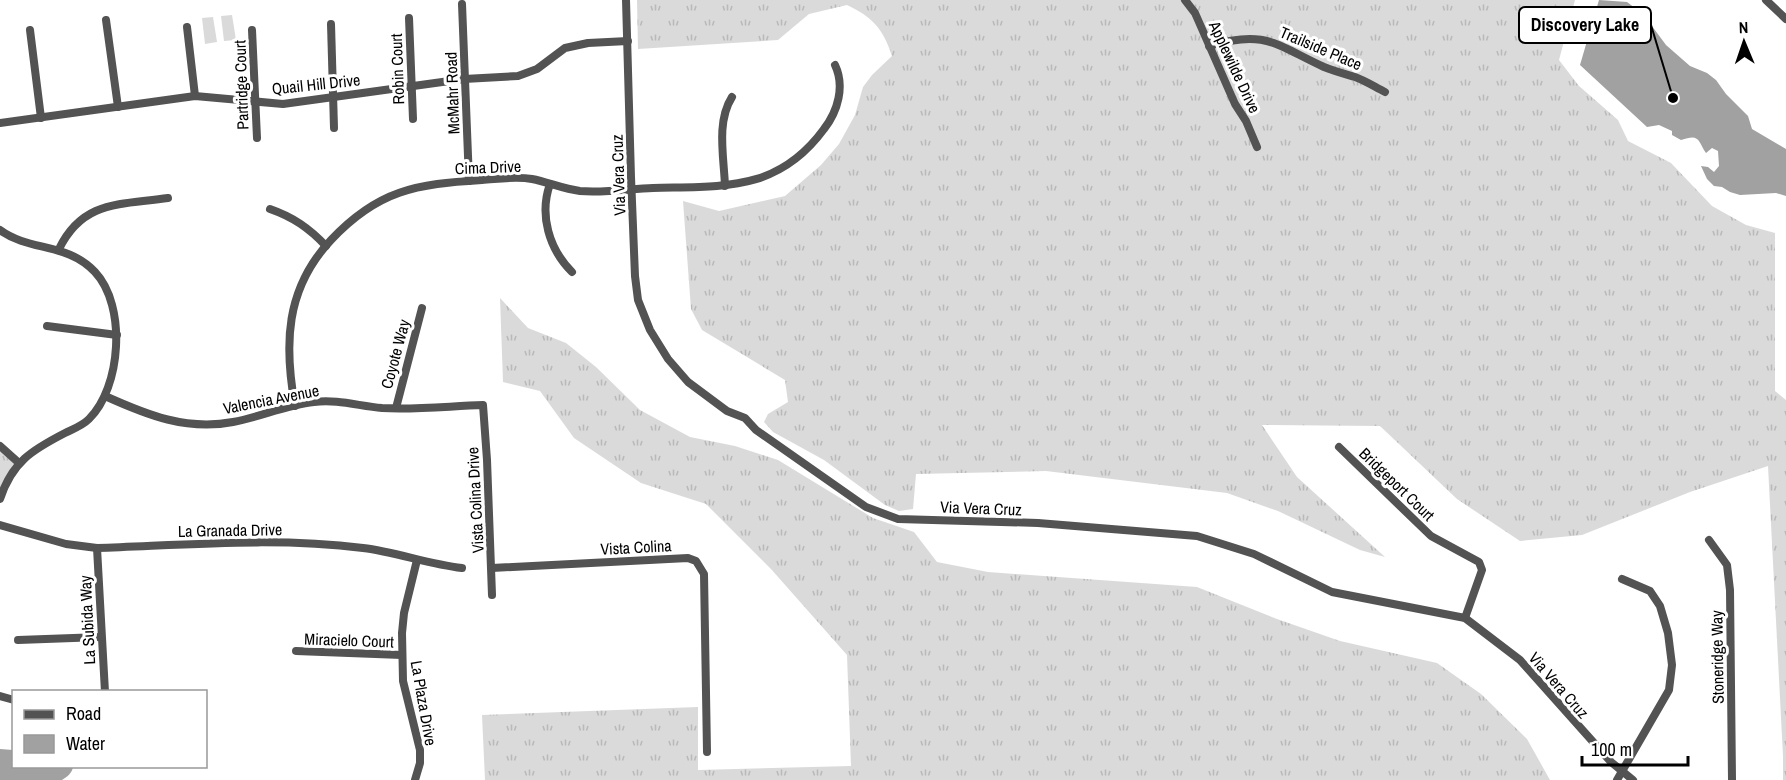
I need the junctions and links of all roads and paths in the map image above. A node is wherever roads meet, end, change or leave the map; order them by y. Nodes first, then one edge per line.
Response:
1 (626, 0) edge
2 (1185, 0) edge
3 (1766, 0) edge
4 (462, 4) dead end
5 (409, 18) dead end
6 (1786, 19) edge
7 (106, 20) dead end
8 (331, 24) dead end
9 (187, 27) dead end
10 (30, 30) dead end
11 (252, 30) dead end
12 (628, 41) junction
13 (1209, 46) junction
14 (835, 65) dead end
15 (464, 79) junction
16 (411, 86) junction
17 (1385, 92) dead end
18 (195, 96) junction
19 (333, 97) junction
20 (732, 98) dead end
21 (255, 102) junction
22 (118, 107) junction
23 (41, 118) junction
24 (413, 119) dead end
25 (0, 123) edge
26 (334, 128) dead end
27 (257, 138) dead end
28 (1257, 147) dead end
29 (469, 181) junction
30 (550, 184) junction
31 (724, 186) junction
32 (632, 189) junction
33 (168, 198) dead end
34 (270, 209) dead end
35 (0, 230) edge
36 (326, 246) junction
37 (59, 249) junction
38 (572, 272) dead end
39 (422, 308) dead end
40 (47, 326) dead end
41 (117, 335) junction
42 (105, 396) junction
43 (483, 405) joint
44 (295, 406) junction
45 (396, 408) junction
46 (0, 446) edge
47 (1339, 447) dead end
48 (19, 463) junction
49 (0, 499) edge
50 (0, 525) edge
51 (1709, 540) dead end
52 (97, 548) junction
53 (417, 560) junction
54 (462, 568) dead end
55 (492, 568) junction
56 (1622, 579) dead end
57 (492, 595) dead end
58 (1465, 618) junction
59 (102, 637) junction
60 (18, 640) dead end
61 (296, 651) dead end
62 (402, 655) junction
63 (105, 690) edge
64 (707, 752) dead end
65 (1622, 772) junction
66 (415, 780) edge
67 (1617, 780) edge
68 (1633, 780) edge
69 (1732, 780) edge

1 - 12 street, Via Vera Cruz
2 - 13 street, Applewilde Drive
3 - 6 street
4 - 15 street, McMahr Road
5 - 16 street, Robin Court
7 - 22 street
8 - 19 street
9 - 18 street
10 - 23 street
11 - 21 street, Partridge Court
12 - 15 street, Quail Hill Drive
12 - 32 street, Via Vera Cruz
13 - 17 street, Trailside Place
13 - 28 street, Applewilde Drive
14 - 31 street, Cima Drive
15 - 16 street, Quail Hill Drive
15 - 29 street, McMahr Road
16 - 19 street, Quail Hill Drive
16 - 24 street, Robin Court
18 - 21 street, Quail Hill Drive
18 - 22 street, Quail Hill Drive
19 - 21 street, Quail Hill Drive
19 - 26 street
20 - 31 street
21 - 27 street, Partridge Court
22 - 23 street, Quail Hill Drive
23 - 25 street, Quail Hill Drive
29 - 30 street, Cima Drive
29 - 36 street, Cima Drive
30 - 32 street, Cima Drive
30 - 38 street
31 - 32 street, Cima Drive
32 - 58 street, Via Vera Cruz
33 - 37 street
34 - 36 street
35 - 37 street
36 - 44 street, Cima Drive
37 - 41 street
39 - 45 street, Coyote Way
40 - 41 street
41 - 42 street
42 - 44 street, Valencia Avenue
42 - 48 street
43 - 45 street, Valencia Avenue
43 - 55 street, Vista Colina Drive
44 - 45 street, Valencia Avenue
46 - 48 street
47 - 58 street, Bridgeport Court
48 - 49 street
50 - 52 street, La Granada Drive
51 - 69 street, Stoneridge Way
52 - 53 street, La Granada Drive
52 - 59 street, La Subida Way
53 - 54 street, La Granada Drive
53 - 62 street, La Plaza Drive
55 - 57 street, Vista Colina Drive
55 - 64 street, Vista Colina
56 - 65 street
58 - 65 street, Via Vera Cruz
59 - 60 street
59 - 63 street, La Subida Way
61 - 62 street, Miracielo Court
62 - 66 street, La Plaza Drive
65 - 67 street
65 - 68 street, Via Vera Cruz

